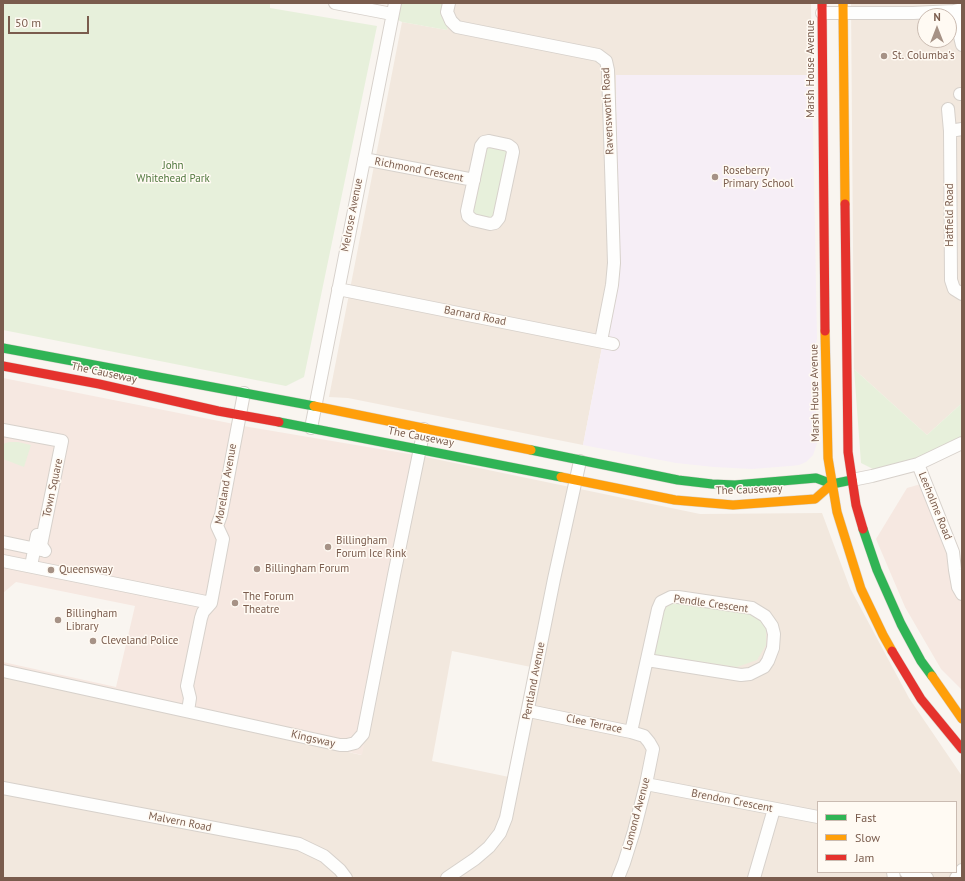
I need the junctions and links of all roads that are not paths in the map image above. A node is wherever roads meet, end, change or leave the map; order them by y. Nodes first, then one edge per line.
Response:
1 (335, 3) edge
2 (449, 3) edge
3 (822, 8) edge
4 (843, 8) edge
5 (394, 9) edge
6 (958, 10) edge
7 (962, 45) edge
8 (948, 109) dead end
9 (962, 130) edge
10 (950, 131) junction
11 (364, 159) junction
12 (474, 180) junction
13 (956, 219) edge
14 (338, 289) junction
15 (962, 294) edge
16 (601, 341) junction
17 (613, 344) dead end
18 (3, 348) edge
19 (3, 366) edge
20 (244, 393) junction
21 (315, 407) junction
22 (240, 415) junction
23 (311, 428) junction
24 (424, 429) junction
25 (4, 432) edge
26 (962, 443) edge
27 (420, 449) junction
28 (580, 460) junction
29 (918, 464) junction
30 (576, 480) junction
31 (852, 480) junction
32 (832, 484) junction
33 (3, 542) edge
34 (34, 548) junction
35 (3, 561) edge
36 (31, 566) junction
37 (962, 594) edge
38 (211, 603) junction
39 (647, 660) junction
40 (3, 671) edge
41 (188, 711) junction
42 (528, 711) junction
43 (962, 719) edge
44 (631, 732) junction
45 (948, 732) junction
46 (962, 748) edge
47 (653, 749) joint
48 (646, 784) junction
49 (3, 788) edge
50 (774, 809) junction
51 (817, 817) edge
52 (962, 870) edge
53 (910, 873) edge
54 (346, 878) edge
55 (447, 878) edge
56 (618, 878) edge
57 (754, 878) edge
58 (927, 878) edge
59 (956, 878) edge

1 - 5 street
2 - 16 street, Ravensworth Road
3 - 4 street
3 - 32 street, Marsh House Avenue
4 - 6 street
4 - 31 street
5 - 11 street, Melrose Avenue
6 - 7 street
8 - 10 street, Hatfield Road
9 - 10 street
10 - 13 street, Hatfield Road
11 - 12 street, Richmond Crescent
11 - 14 street, Melrose Avenue
12 - 12 street, Richmond Crescent
13 - 15 street, Hatfield Road
14 - 16 street, Barnard Road
14 - 21 street, Melrose Avenue
16 - 17 street, Barnard Road
18 - 20 street, The Causeway
19 - 22 street, The Causeway
20 - 21 street, The Causeway
20 - 22 street, Moreland Avenue
21 - 23 street, Melrose Avenue
21 - 24 street, The Causeway
22 - 23 street, The Causeway
22 - 38 street, Moreland Avenue
23 - 27 street, The Causeway
24 - 27 street, Kingsway
24 - 28 street, The Causeway
25 - 34 street
26 - 29 street
27 - 30 street, The Causeway
27 - 41 street, Kingsway
28 - 30 street, Pentland Avenue
28 - 32 street, The Causeway
29 - 31 street
29 - 37 street, Leeholme Road
30 - 32 street, The Causeway
30 - 42 street, Pentland Avenue
31 - 32 street, The Causeway
31 - 43 street
32 - 45 street, Marsh House Avenue
33 - 34 street
34 - 36 street
35 - 36 street
36 - 38 street
38 - 41 street, Moreland Avenue
39 - 39 street, Pendle Crescent
39 - 44 street, Pendle Crescent
40 - 41 street, Kingsway
42 - 44 street, Clee Terrace
42 - 55 street, Pentland Avenue
43 - 45 street
44 - 47 street, Clee Terrace
45 - 46 street, Marsh House Avenue
47 - 48 street, Lomond Avenue
48 - 50 street, Brendon Crescent
48 - 56 street, Lomond Avenue
49 - 54 street, Malvern Road
50 - 51 street, Brendon Crescent
50 - 57 street
52 - 59 street
53 - 58 street

